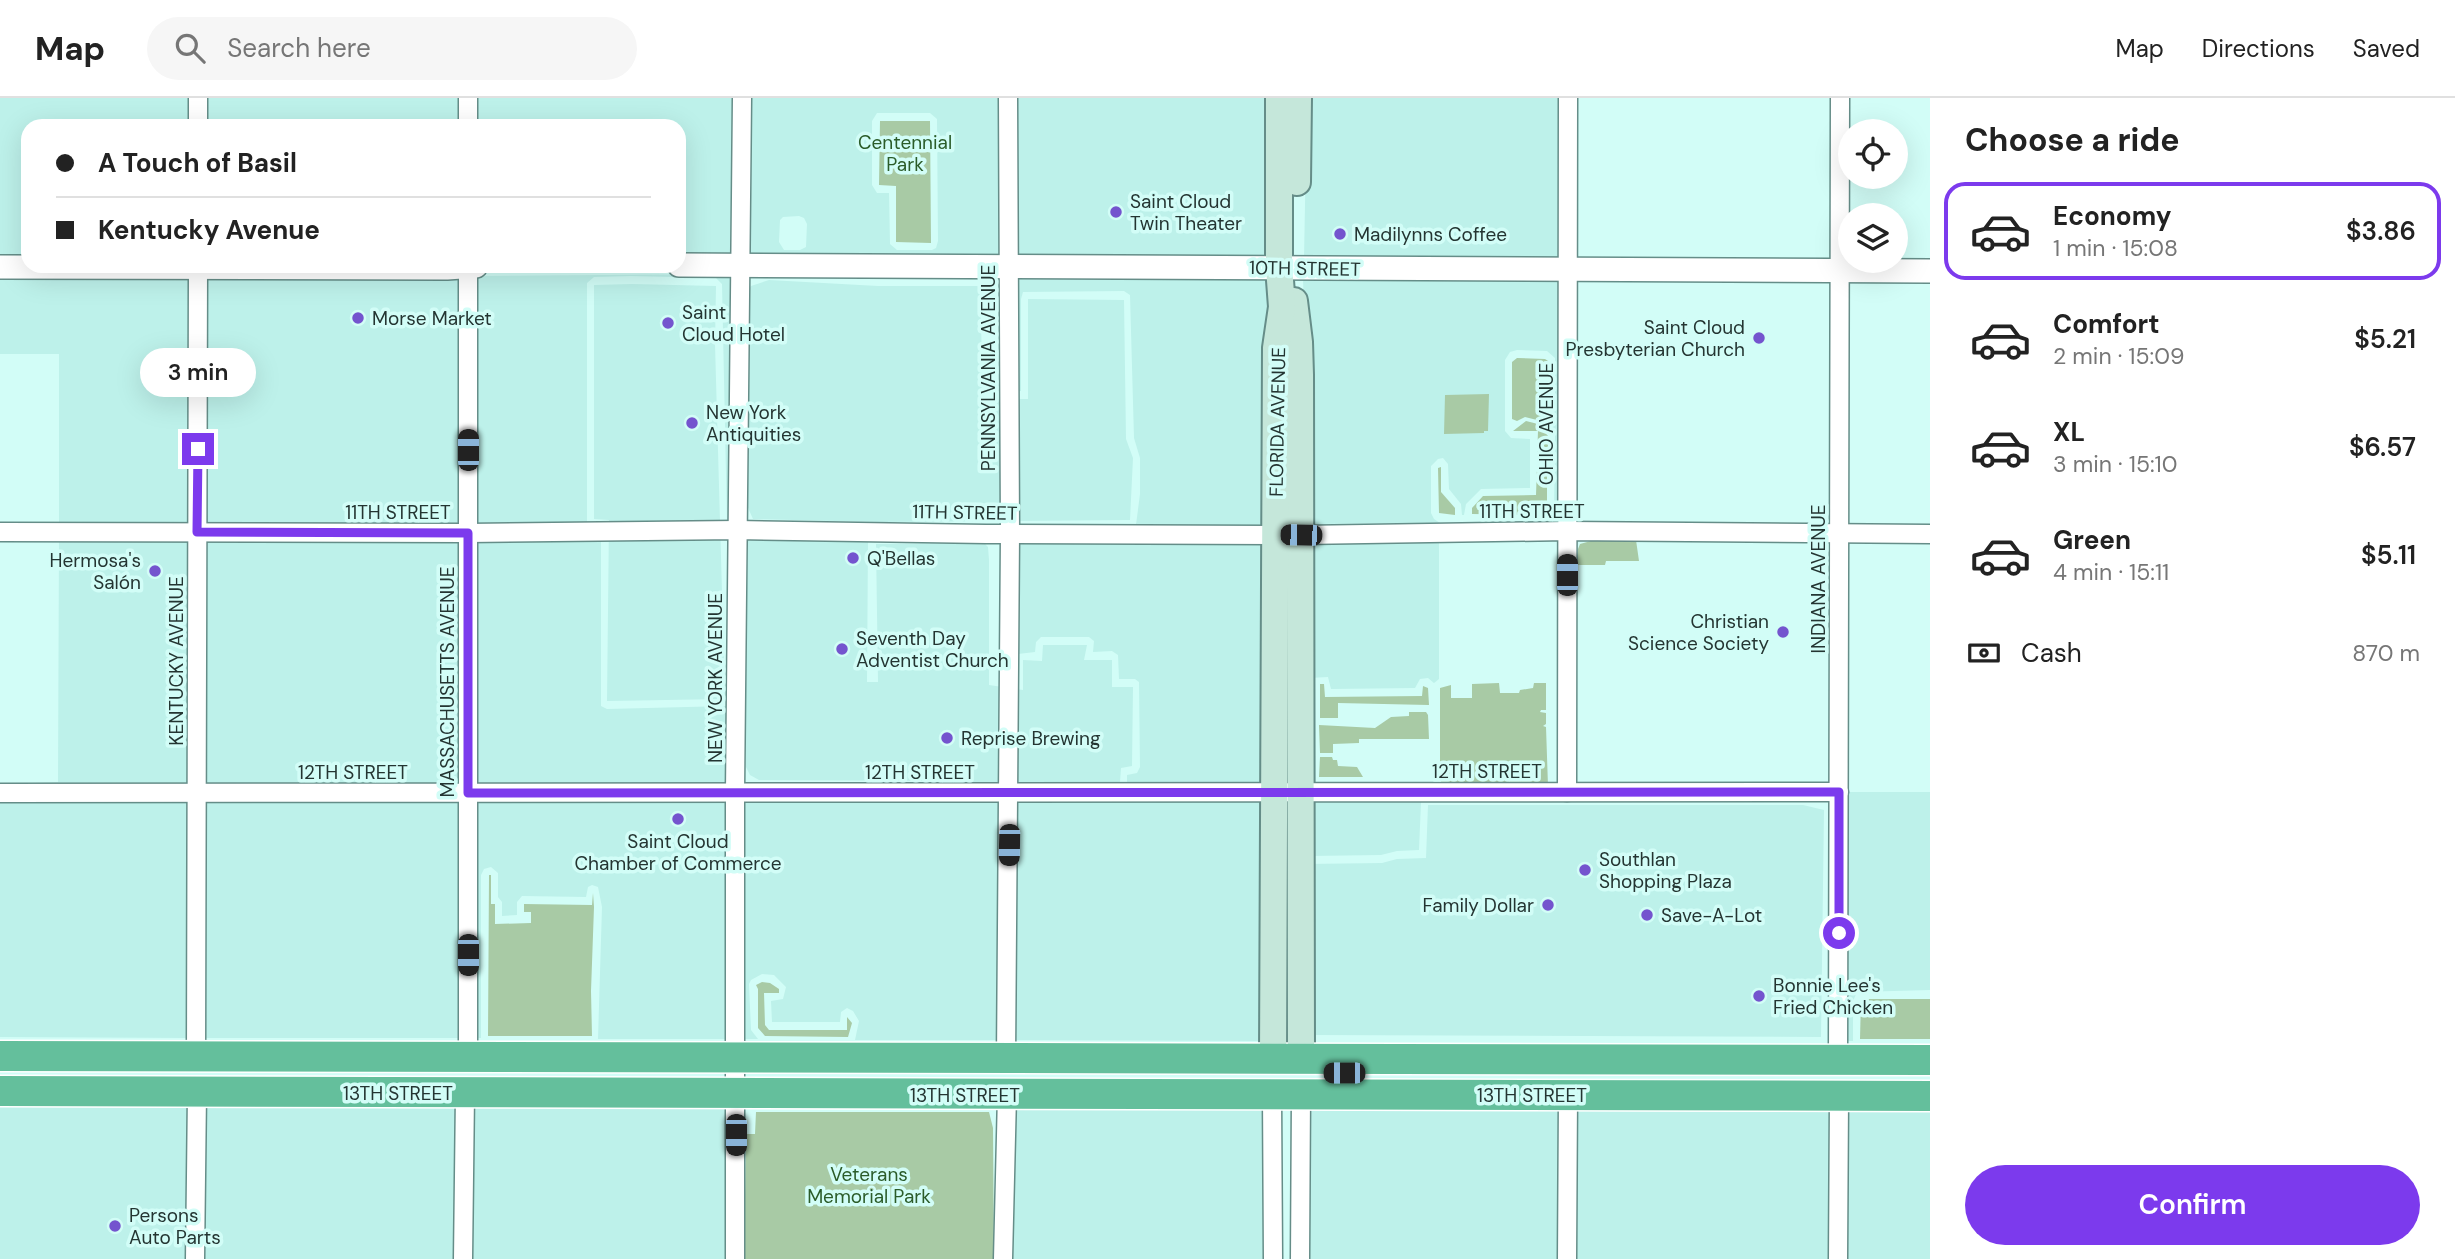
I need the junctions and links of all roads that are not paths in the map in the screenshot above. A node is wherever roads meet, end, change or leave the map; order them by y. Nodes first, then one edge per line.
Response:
1 (198, 98) edge
2 (468, 98) edge
3 (742, 98) edge
4 (1008, 98) edge
5 (1279, 98) edge
6 (1298, 98) edge
7 (1568, 98) edge
8 (1840, 98) edge
9 (198, 119) edge
10 (468, 119) edge
11 (1841, 203) edge
12 (686, 265) edge
13 (740, 265) junction
14 (1009, 265) junction
15 (0, 267) edge
16 (21, 267) edge
17 (1287, 268) junction
18 (1567, 271) junction
19 (1838, 271) edge
20 (1908, 271) edge
21 (1930, 271) edge
22 (198, 273) edge
23 (468, 273) edge
24 (1841, 273) edge
25 (737, 530) junction
26 (1567, 531) junction
27 (0, 532) edge
28 (197, 532) junction
29 (468, 533) junction
30 (1839, 533) junction
31 (1010, 534) junction
32 (1275, 534) junction
33 (1930, 534) edge
34 (1301, 535) junction
35 (736, 792) junction
36 (1273, 792) junction
37 (1301, 792) junction
38 (1567, 792) junction
39 (1839, 792) junction
40 (0, 793) edge
41 (197, 793) junction
42 (468, 793) junction
43 (1009, 793) junction
44 (1273, 914) junction
45 (1301, 914) junction
46 (0, 1056) edge
47 (57, 1056) junction
48 (327, 1056) junction
49 (195, 1057) junction
50 (468, 1057) junction
51 (601, 1057) junction
52 (736, 1058) junction
53 (1133, 1058) junction
54 (1287, 1058) junction
55 (1006, 1059) junction
56 (1404, 1059) junction
57 (1567, 1059) junction
58 (1705, 1060) junction
59 (1838, 1060) junction
60 (1930, 1060) edge
61 (0, 1071) edge
62 (1930, 1074) edge
63 (0, 1091) edge
64 (32, 1091) junction
65 (197, 1093) junction
66 (330, 1093) junction
67 (465, 1093) junction
68 (736, 1094) junction
69 (853, 1095) junction
70 (1007, 1095) junction
71 (1140, 1095) junction
72 (1287, 1095) junction
73 (1431, 1096) junction
74 (1568, 1096) junction
75 (1701, 1096) junction
76 (1930, 1096) edge
77 (1839, 1097) junction
78 (195, 1259) edge
79 (463, 1259) edge
80 (735, 1259) edge
81 (1003, 1259) edge
82 (1273, 1259) edge
83 (1300, 1259) edge
84 (1567, 1259) edge
85 (1838, 1259) edge

1 - 9 street
2 - 10 street
3 - 13 street, NEW YORK AVENUE
4 - 14 street, PENNSYLVANIA AVENUE
5 - 17 main road, FLORIDA AVENUE
6 - 17 main road, FLORIDA AVENUE
7 - 18 street, OHIO AVENUE
8 - 11 street, INDIANA AVENUE
12 - 13 street, 10TH STREET
13 - 14 street, 10TH STREET
13 - 25 street, NEW YORK AVENUE
14 - 17 street, 10TH STREET
14 - 31 street, PENNSYLVANIA AVENUE
15 - 16 street
17 - 18 street, 10TH STREET
17 - 32 main road, FLORIDA AVENUE
17 - 34 main road, FLORIDA AVENUE
18 - 19 street, 10TH STREET
18 - 26 street, OHIO AVENUE
20 - 21 street, 10TH STREET
22 - 28 street, KENTUCKY AVENUE
23 - 29 street, MASSACHUSETTS AVENUE
24 - 30 street, INDIANA AVENUE
25 - 29 street, 11TH STREET
25 - 31 street, 11TH STREET
25 - 35 street, NEW YORK AVENUE
26 - 30 street, 11TH STREET
26 - 34 street, 11TH STREET
26 - 38 street, OHIO AVENUE
27 - 28 street, 11TH STREET
28 - 29 street, 11TH STREET
28 - 41 street, KENTUCKY AVENUE
29 - 42 street, MASSACHUSETTS AVENUE
30 - 33 street, 11TH STREET
30 - 39 street, INDIANA AVENUE
31 - 32 street, 11TH STREET
31 - 43 street, PENNSYLVANIA AVENUE
32 - 34 street, 11TH STREET
32 - 36 main road, FLORIDA AVENUE
34 - 37 main road, FLORIDA AVENUE
35 - 42 street, 12TH STREET
35 - 43 street, 12TH STREET
35 - 52 street, NEW YORK AVENUE
36 - 37 street, 12TH STREET
36 - 43 street, 12TH STREET
36 - 44 main road, FLORIDA AVENUE
37 - 38 street, 12TH STREET
37 - 45 main road, FLORIDA AVENUE
38 - 39 street, 12TH STREET
39 - 59 street, INDIANA AVENUE
40 - 41 street, 12TH STREET
41 - 42 street, 12TH STREET
41 - 49 street, KENTUCKY AVENUE
42 - 50 street, MASSACHUSETTS AVENUE
43 - 55 street, PENNSYLVANIA AVENUE
44 - 45 street
44 - 54 main road, FLORIDA AVENUE
45 - 54 main road, FLORIDA AVENUE
46 - 47 highway, 13TH STREET
47 - 49 highway, 13TH STREET
47 - 61 highway
48 - 49 highway, 13TH STREET
48 - 50 highway, 13TH STREET
48 - 65 highway
49 - 64 highway
50 - 51 highway, 13TH STREET
50 - 66 highway
51 - 52 highway, 13TH STREET
51 - 67 highway
52 - 55 highway, 13TH STREET
52 - 68 street, NEW YORK AVENUE
53 - 54 highway, 13TH STREET
53 - 55 highway, 13TH STREET
53 - 70 highway
54 - 56 highway, 13TH STREET
54 - 71 highway
55 - 69 highway
56 - 57 highway, 13TH STREET
56 - 72 highway
57 - 58 highway, 13TH STREET
57 - 73 highway
58 - 59 highway, 13TH STREET
58 - 74 highway
59 - 60 highway, 13TH STREET
59 - 75 highway
62 - 77 highway
63 - 64 highway, 13TH STREET
64 - 65 highway, 13TH STREET
65 - 66 highway, 13TH STREET
65 - 78 street
66 - 67 highway, 13TH STREET
67 - 68 highway, 13TH STREET
67 - 79 street
68 - 69 highway, 13TH STREET
68 - 80 street, NEW YORK AVENUE
69 - 70 highway, 13TH STREET
70 - 71 highway, 13TH STREET
70 - 81 street
71 - 72 highway, 13TH STREET
72 - 73 highway, 13TH STREET
72 - 82 street
72 - 83 street
73 - 74 highway, 13TH STREET
74 - 75 highway, 13TH STREET
74 - 84 street
75 - 77 highway, 13TH STREET
76 - 77 highway, 13TH STREET
77 - 85 street

